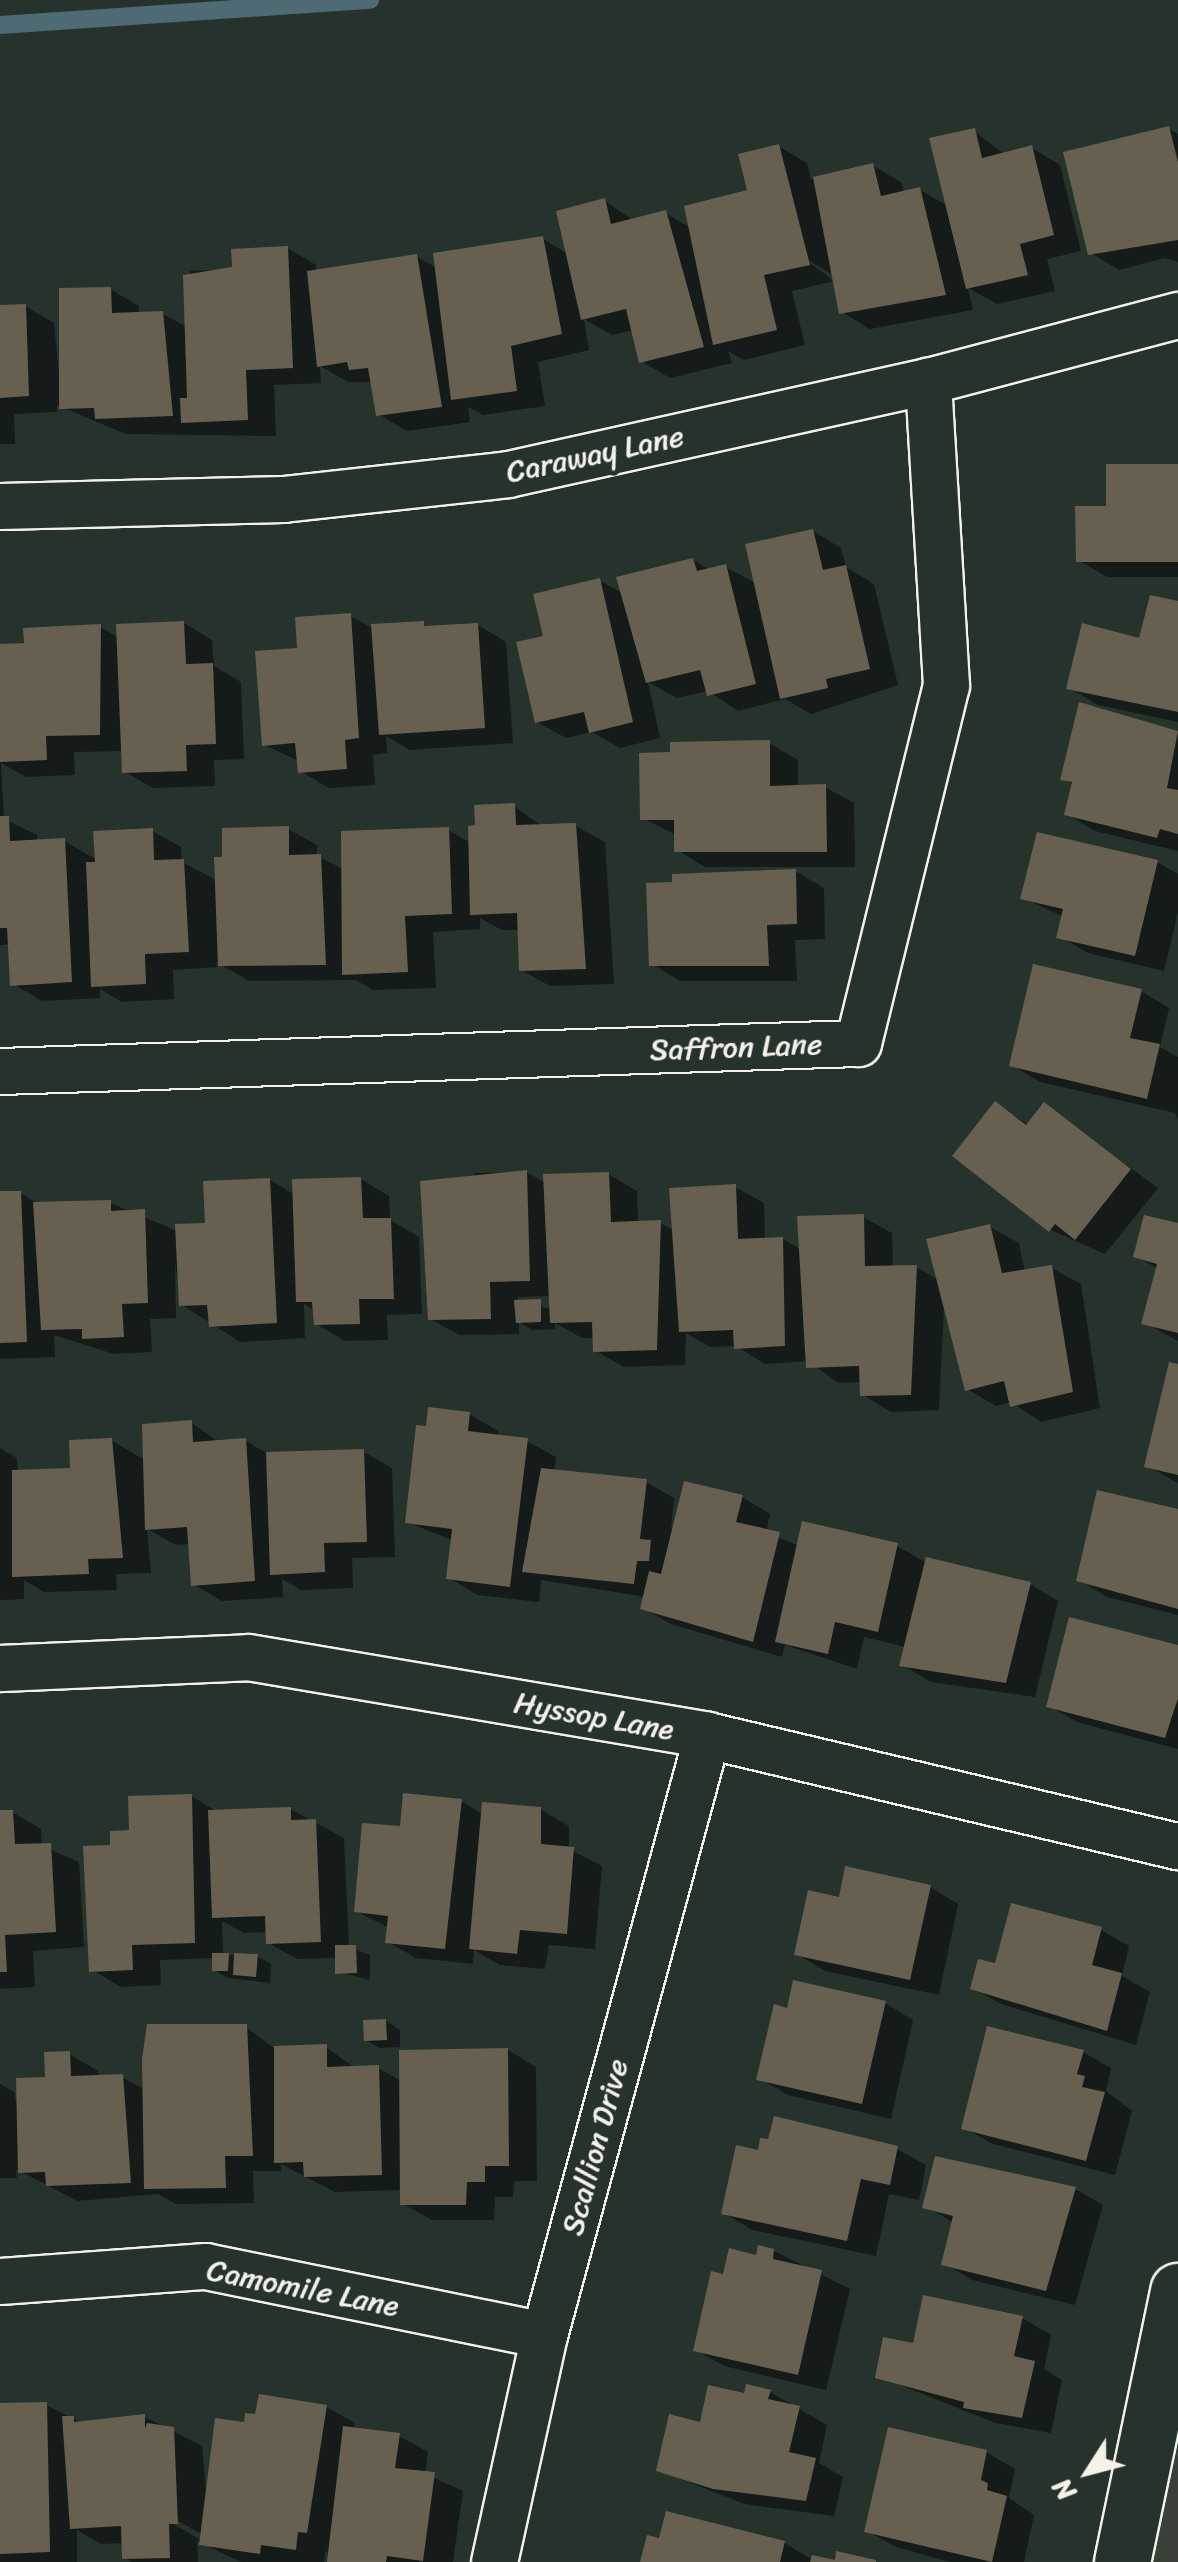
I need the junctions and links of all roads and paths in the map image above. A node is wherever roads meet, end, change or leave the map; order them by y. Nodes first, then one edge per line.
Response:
1 (1178, 315) edge
2 (928, 381) junction
3 (0, 506) edge
4 (0, 1071) edge
5 (0, 1668) edge
6 (708, 1735) junction
7 (1178, 1846) edge
8 (0, 2281) edge
9 (1178, 2291) edge
10 (544, 2335) junction
11 (494, 2562) edge
12 (1122, 2562) edge

1 - 2 street, Caraway Lane
2 - 3 street, Caraway Lane
2 - 4 street, Saffron Lane
5 - 6 street, Hyssop Lane
6 - 7 street, Hyssop Lane
6 - 10 street, Scallion Drive
8 - 10 street, Camomile Lane
9 - 12 street
10 - 11 street, Scallion Drive

